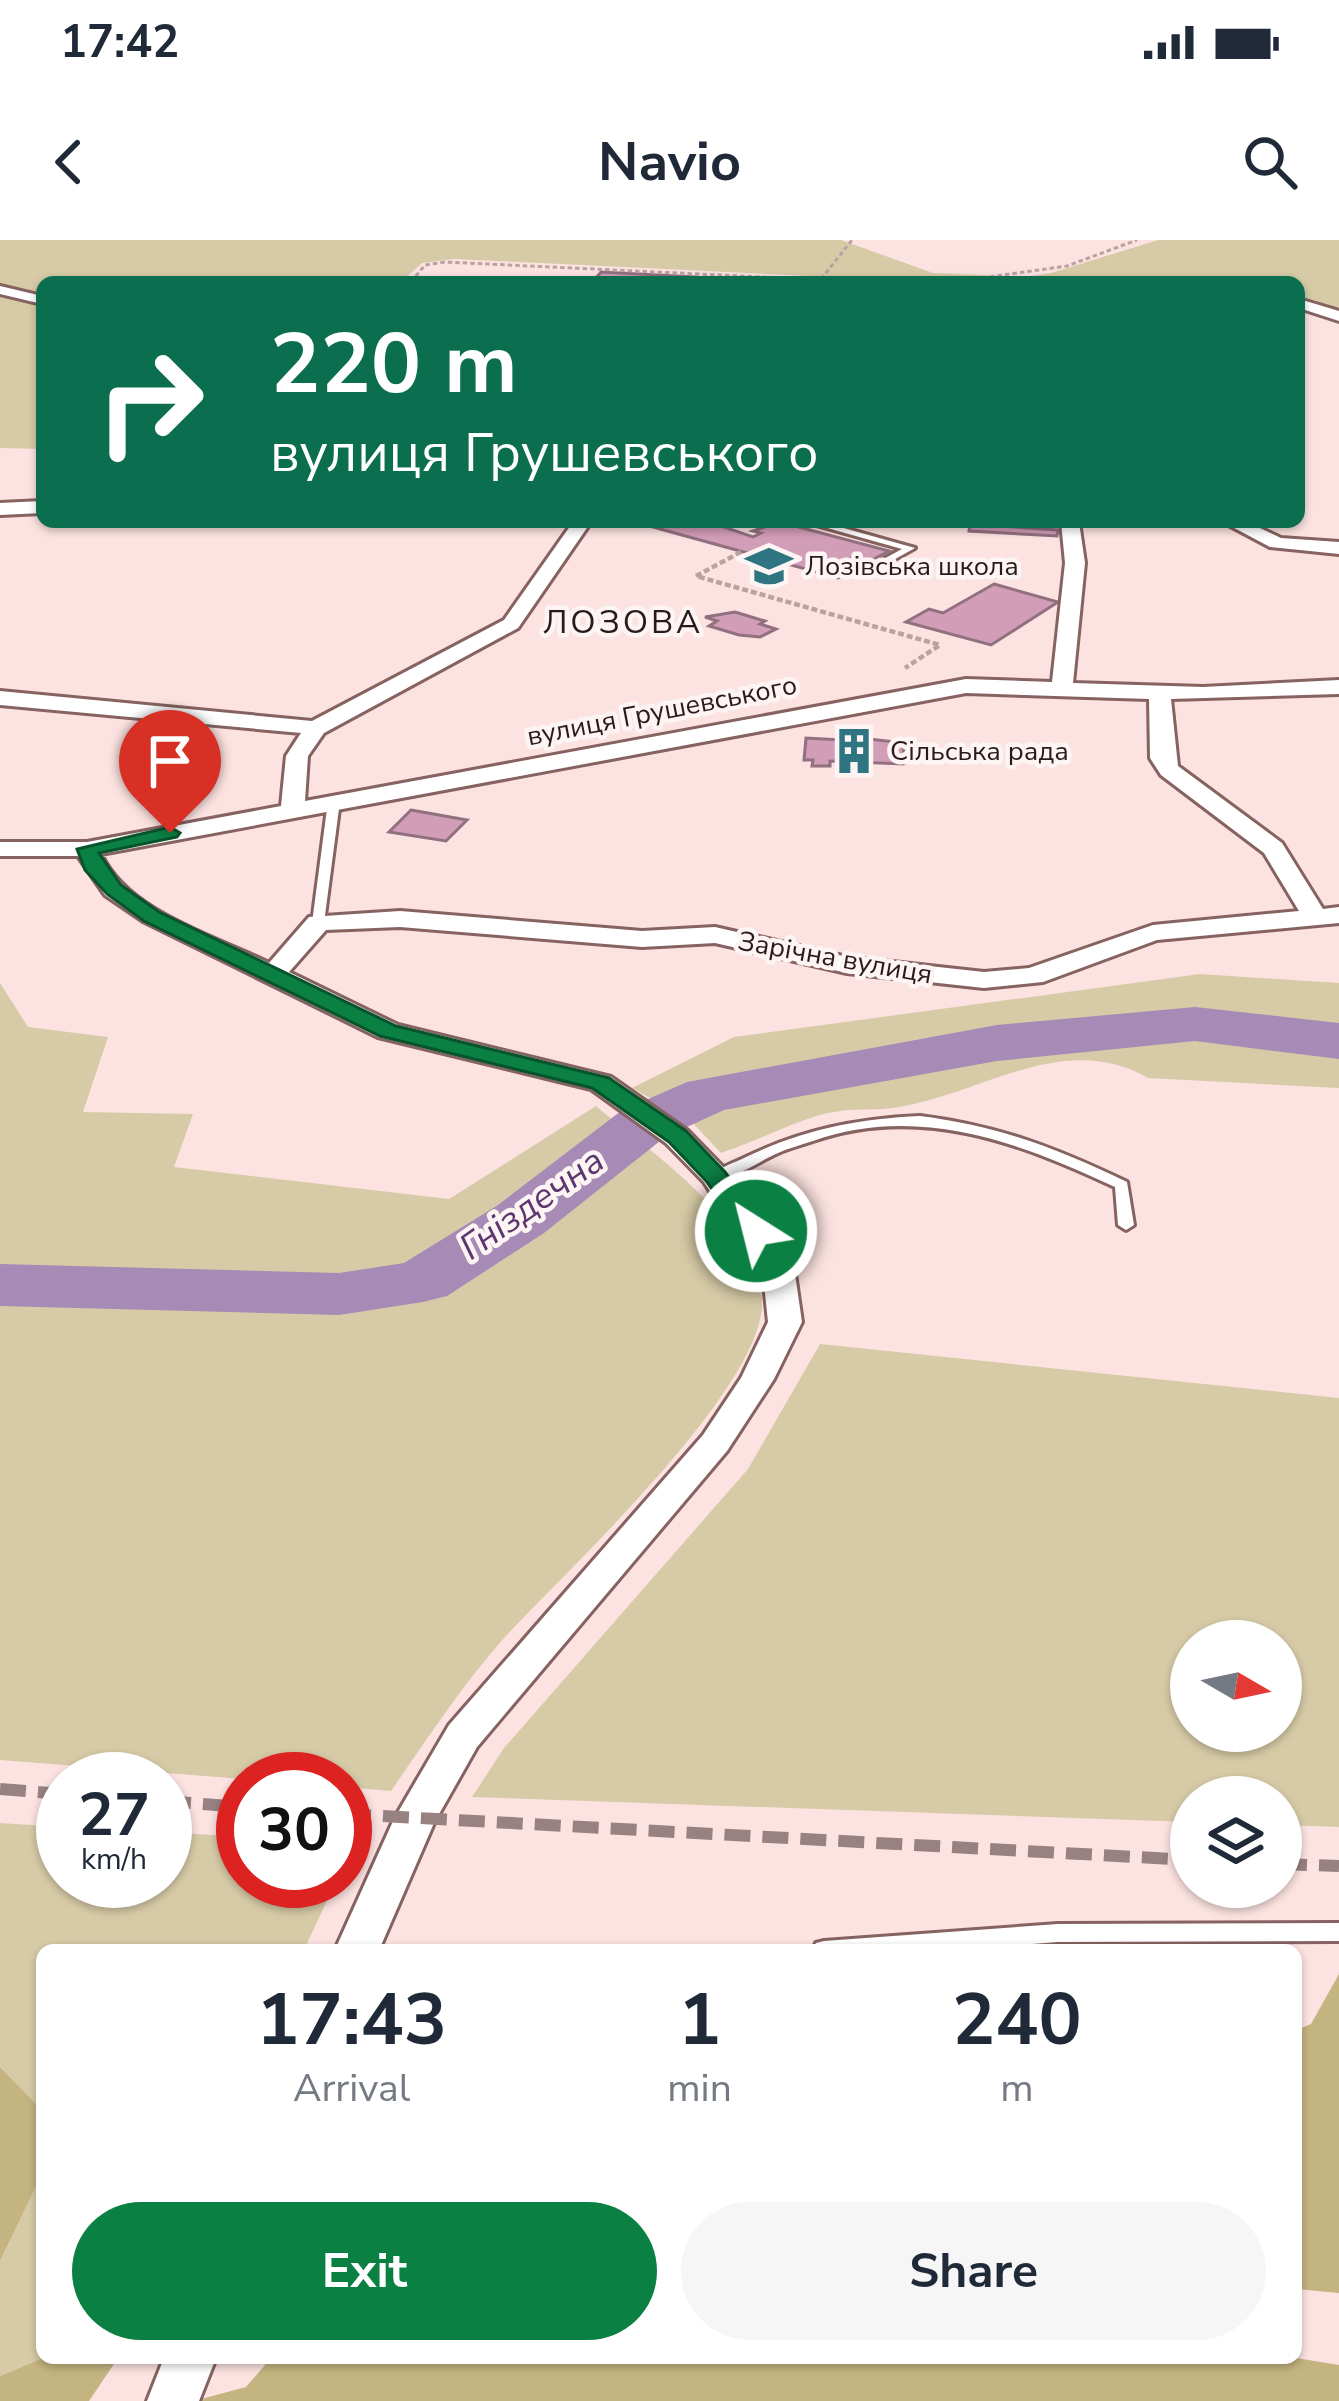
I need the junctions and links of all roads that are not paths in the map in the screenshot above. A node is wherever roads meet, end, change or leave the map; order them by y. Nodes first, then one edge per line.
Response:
1 (0, 290) edge
2 (36, 299) edge
3 (1305, 305) edge
4 (1339, 316) edge
5 (36, 507) edge
6 (0, 509) edge
7 (579, 528) edge
8 (835, 528) edge
9 (1071, 528) edge
10 (1245, 528) edge
11 (1339, 548) edge
12 (870, 570) dead end
13 (1062, 686) junction
14 (1339, 687) edge
15 (1160, 693) junction
16 (0, 698) edge
17 (316, 728) junction
18 (334, 801) junction
19 (293, 809) junction
20 (0, 849) edge
21 (87, 849) junction
22 (1326, 915) edge
23 (318, 922) junction
24 (275, 972) junction
25 (716, 1177) junction
26 (1126, 1225) dead end
27 (1339, 1932) edge
28 (360, 1944) edge
29 (907, 1944) edge
30 (188, 2364) edge
31 (173, 2401) edge

1 - 2 street
3 - 4 street
5 - 6 street
7 - 17 street
8 - 12 lane
9 - 13 street
10 - 11 street
13 - 15 street, вулиця Грушевського
13 - 18 street, вулиця Грушевського
14 - 15 street, вулиця Грушевського
15 - 22 street
16 - 17 street
17 - 19 street
18 - 19 street, вулиця Грушевського
18 - 23 lane
19 - 21 street, вулиця Грушевського
20 - 21 street, вулиця Грушевського
21 - 24 street
22 - 23 street, Зарічна вулиця
23 - 24 street
24 - 25 street
25 - 26 lane
25 - 28 street
27 - 29 lane
30 - 31 street

